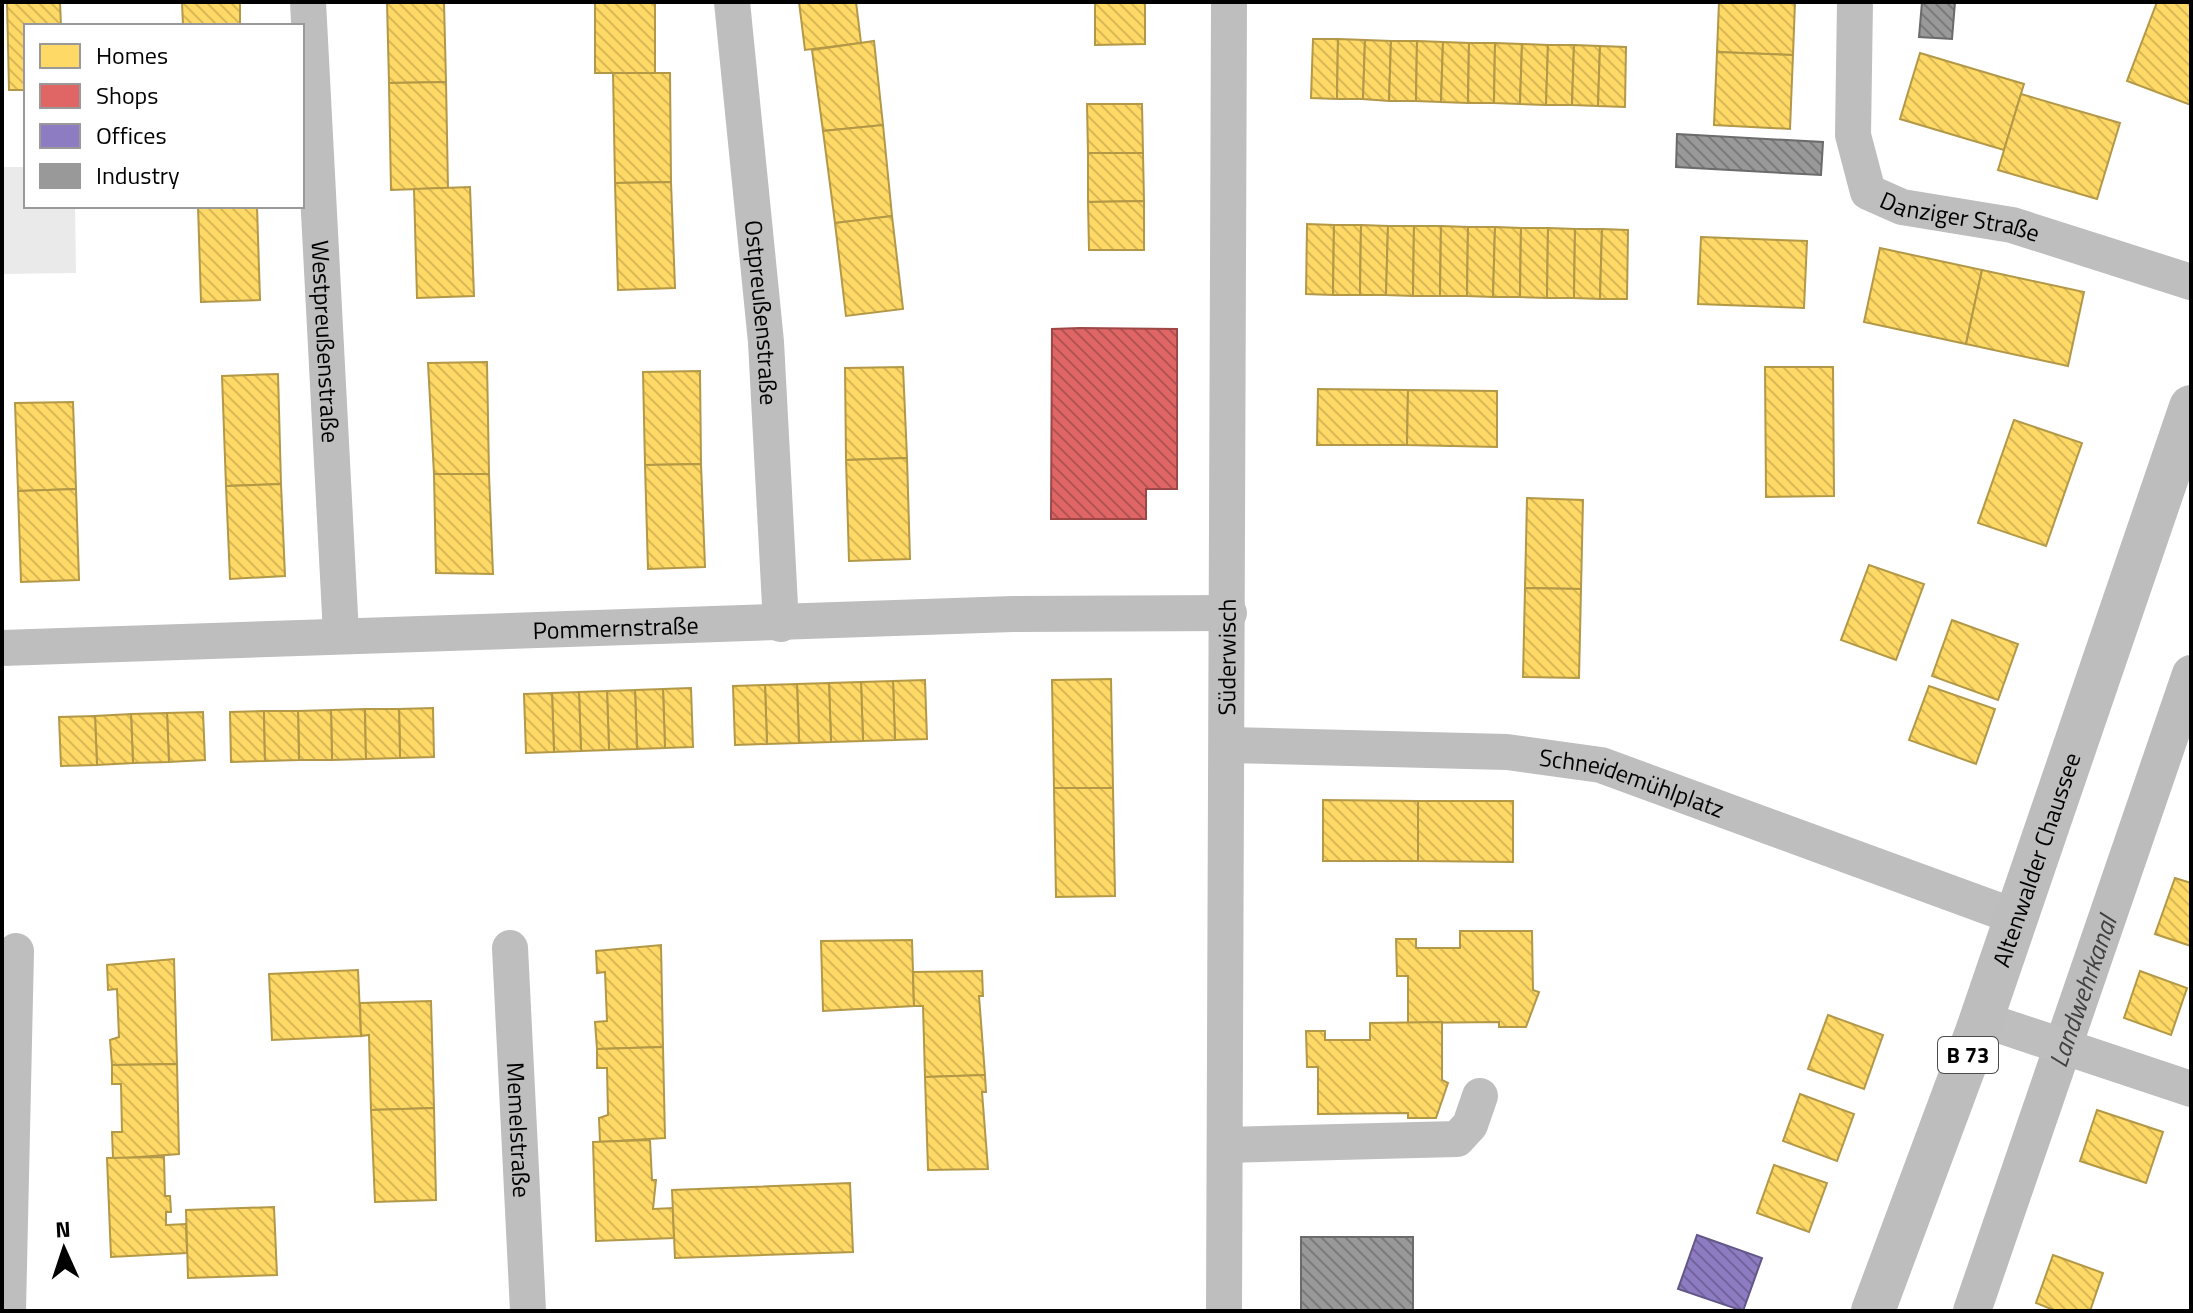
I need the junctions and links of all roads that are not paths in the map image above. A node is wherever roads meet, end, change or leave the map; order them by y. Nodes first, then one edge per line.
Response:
1 (308, 2) edge
2 (732, 2) edge
3 (1229, 2) edge
4 (1855, 2) edge
5 (2191, 282) edge
6 (2191, 407) edge
7 (1229, 613) junction
8 (781, 624) junction
9 (341, 634) junction
10 (2, 648) edge
11 (1228, 745) junction
12 (2016, 917) junction
13 (510, 948) dead end
14 (16, 951) dead end
15 (1981, 1019) junction
16 (2191, 1089) edge
17 (1480, 1096) dead end
18 (1225, 1145) junction
19 (8, 1311) edge
20 (528, 1311) edge
21 (1224, 1311) edge
22 (1873, 1311) edge

1 - 9 street, Westpreußenstraße
2 - 8 street, Ostpreußenstraße
3 - 7 street, Süderwisch
4 - 5 street, Danziger Straße
6 - 12 main road, Altenwalder Chaussee / B 73
7 - 8 street, Pommernstraße
7 - 11 street, Süderwisch
8 - 9 street, Pommernstraße
9 - 10 street, Pommernstraße
11 - 12 street, Schneidemühlplatz
11 - 18 street, Süderwisch
12 - 15 main road, Altenwalder Chaussee / B 73
13 - 20 street, Memelstraße
14 - 19 street
15 - 16 street
15 - 22 main road, Altenwalder Chaussee / B 73
17 - 18 street
18 - 21 street, Süderwisch

